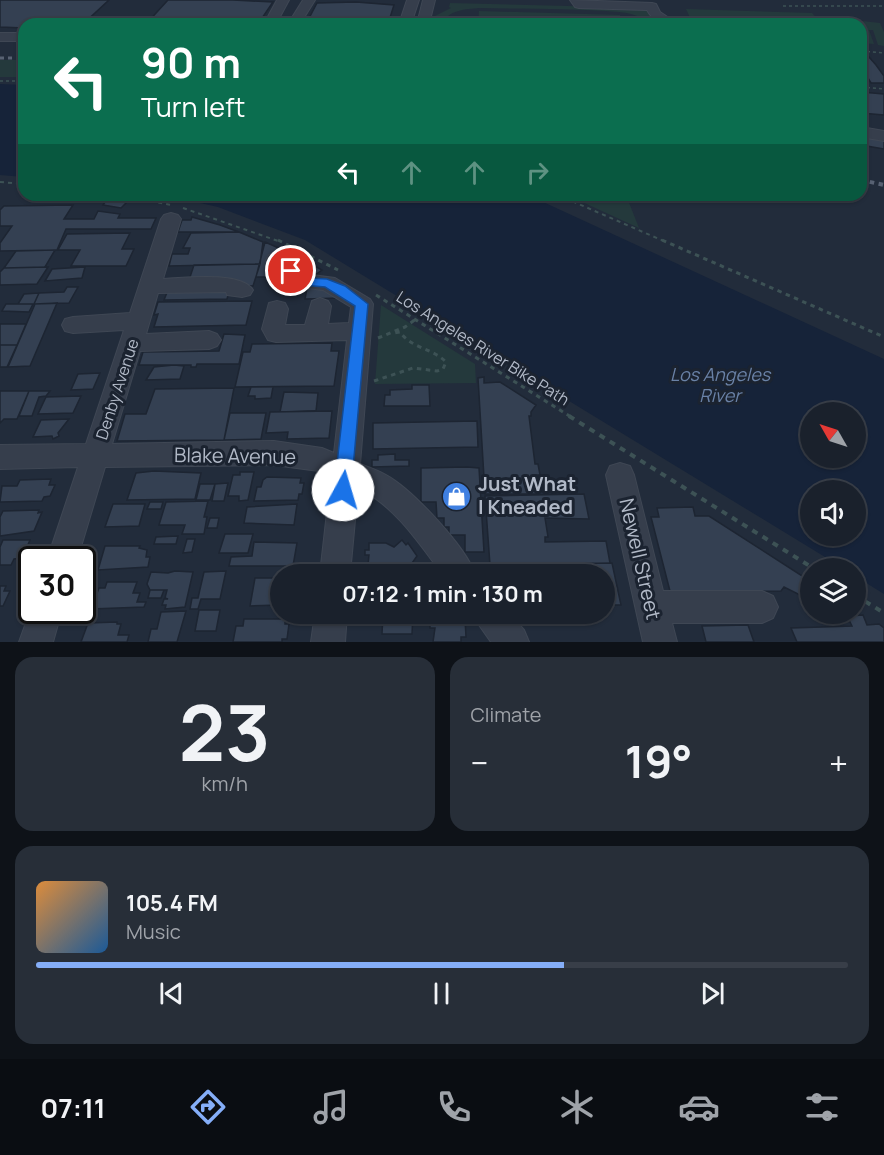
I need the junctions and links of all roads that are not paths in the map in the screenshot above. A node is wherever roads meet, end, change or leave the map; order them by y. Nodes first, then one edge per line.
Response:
1 (283, 0) edge
2 (309, 0) edge
3 (413, 0) edge
4 (429, 0) edge
5 (576, 0) edge
6 (273, 18) edge
7 (298, 18) edge
8 (407, 18) edge
9 (424, 18) edge
10 (662, 18) edge
11 (0, 37) edge
12 (18, 37) edge
13 (867, 125) edge
14 (884, 126) edge
15 (867, 133) edge
16 (884, 136) edge
17 (171, 219) dead end
18 (276, 260) dead end
19 (150, 286) junction
20 (242, 290) dead end
21 (320, 306) dead end
22 (277, 309) dead end
23 (72, 326) dead end
24 (135, 332) junction
25 (359, 332) junction
26 (315, 333) junction
27 (209, 340) dead end
28 (96, 455) junction
29 (0, 457) edge
30 (345, 469) junction
31 (620, 475) dead end
32 (67, 546) edge
33 (336, 564) edge
34 (452, 564) edge
35 (652, 607) junction
36 (762, 607) dead end
37 (42, 624) edge
38 (330, 624) edge
39 (498, 624) edge
40 (36, 642) edge
41 (328, 642) edge
42 (512, 642) edge
43 (660, 642) edge

1 - 6 street
2 - 7 street
3 - 8 street
4 - 9 street
5 - 10 street
11 - 12 street
13 - 14 street
15 - 16 street
17 - 19 street, Denby Avenue
18 - 25 street
19 - 20 street
19 - 24 street, Denby Avenue
21 - 26 street
22 - 26 street
23 - 24 street
24 - 27 street
24 - 28 street, Denby Avenue
25 - 26 street
25 - 30 street
28 - 29 street, Blake Avenue
28 - 30 street, Blake Avenue
28 - 32 street, Denby Avenue
30 - 33 street
30 - 34 street, Blake Avenue
31 - 35 street, Newell Street
35 - 36 street
35 - 43 street, Newell Street
37 - 40 street
38 - 41 street
39 - 42 street

